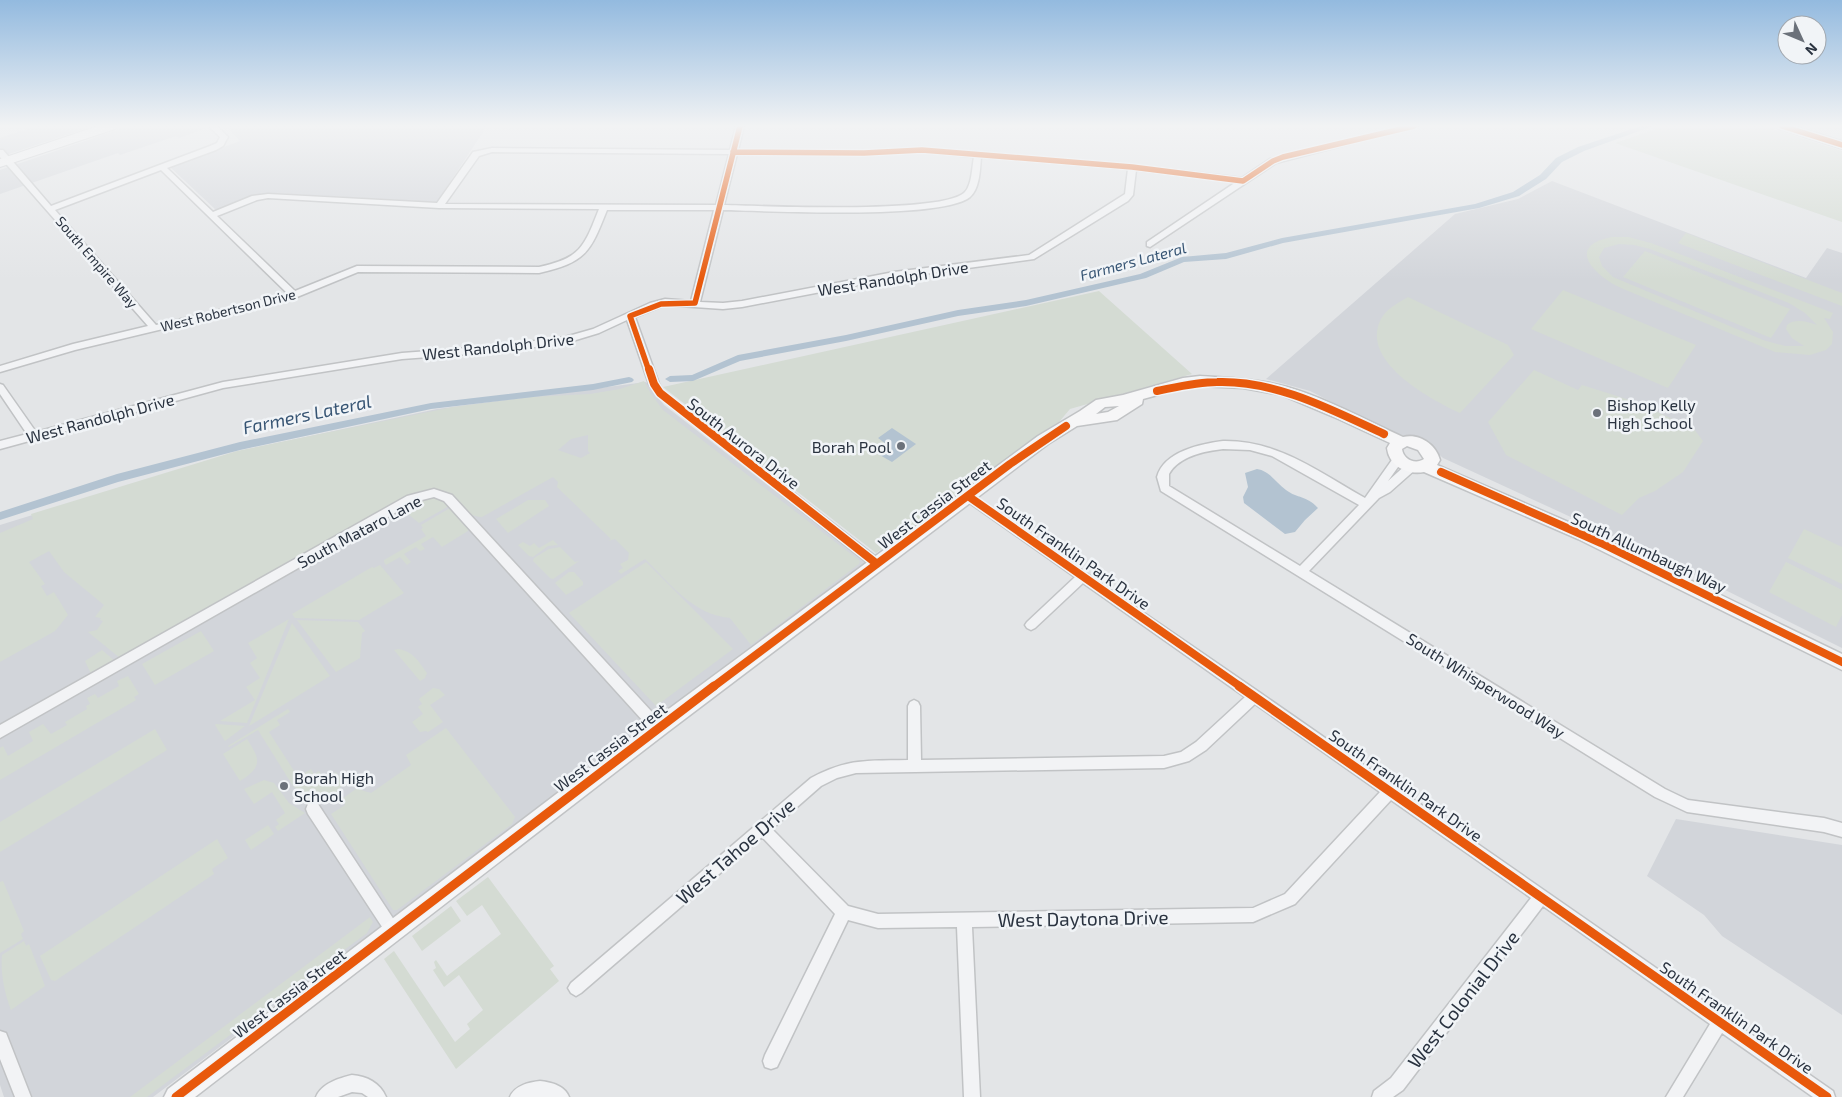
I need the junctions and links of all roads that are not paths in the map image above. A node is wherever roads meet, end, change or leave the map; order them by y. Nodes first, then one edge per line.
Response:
1 (20, 177) edge
2 (135, 177) edge
3 (173, 177) edge
4 (459, 177) edge
5 (727, 177) edge
6 (974, 177) edge
7 (1131, 177) edge
8 (1213, 177) edge
9 (1249, 177) edge
10 (1243, 181) junction
11 (439, 206) junction
12 (604, 208) junction
13 (719, 208) junction
14 (50, 209) junction
15 (213, 215) junction
16 (1150, 244) dead end
17 (294, 295) junction
18 (695, 303) junction
19 (630, 316) junction
20 (154, 328) junction
21 (0, 370) edge
22 (0, 387) edge
23 (1066, 426) joint
24 (34, 436) junction
25 (0, 445) edge
26 (1410, 457) junction
27 (968, 496) junction
28 (1367, 504) junction
29 (877, 564) junction
30 (1302, 572) junction
31 (1083, 576) junction
32 (1030, 625) dead end
33 (1842, 662) edge
34 (1255, 696) junction
35 (914, 706) dead end
36 (658, 728) junction
37 (0, 732) edge
38 (915, 766) junction
39 (1390, 791) junction
40 (312, 809) dead end
41 (762, 828) junction
42 (1842, 830) edge
43 (1541, 897) junction
44 (844, 912) junction
45 (964, 920) junction
46 (393, 931) junction
47 (576, 988) dead end
48 (1720, 1022) junction
49 (0, 1039) edge
50 (771, 1061) dead end
51 (23, 1097) edge
52 (176, 1097) edge
53 (324, 1097) edge
54 (378, 1097) edge
55 (518, 1097) edge
56 (561, 1097) edge
57 (972, 1097) edge
58 (1380, 1097) edge
59 (1674, 1097) edge
60 (1827, 1097) edge

1 - 14 street, South Empire Way
2 - 14 street
3 - 15 street
4 - 11 street
5 - 13 street
6 - 13 street
7 - 18 street, West Randolph Drive
8 - 10 street
9 - 10 street
10 - 16 street
11 - 12 street
11 - 15 street
12 - 13 street
12 - 17 street, West Robertson Drive
13 - 18 street
14 - 20 street, South Empire Way
15 - 17 street
17 - 20 street, West Robertson Drive
18 - 19 street, West Randolph Drive
19 - 24 street, West Randolph Drive
19 - 29 street, South Aurora Drive
20 - 21 street, West Robertson Drive
22 - 24 street
23 - 26 street, South Allumbaugh Way
23 - 27 street, West Cassia Street
24 - 25 street, West Randolph Drive
26 - 28 street
26 - 33 street, South Allumbaugh Way
27 - 29 street, West Cassia Street
27 - 31 street, South Franklin Park Drive
28 - 30 street
28 - 30 street, South Whisperwood Way
29 - 36 street, West Cassia Street
30 - 42 street, South Whisperwood Way
31 - 32 street
31 - 34 street, South Franklin Park Drive
34 - 38 street, West Tahoe Drive
34 - 39 street, South Franklin Park Drive
35 - 38 street
36 - 37 street, South Mataro Lane
36 - 46 street, West Cassia Street
38 - 41 street, West Tahoe Drive
39 - 43 street, South Franklin Park Drive
39 - 45 street, West Daytona Drive
40 - 46 street
41 - 44 street
41 - 47 street, West Tahoe Drive
43 - 48 street, South Franklin Park Drive
43 - 58 street, West Colonial Drive
44 - 45 street, West Daytona Drive
44 - 50 street
45 - 57 street
46 - 52 street, West Cassia Street
48 - 59 street
48 - 60 street, South Franklin Park Drive
49 - 51 street
53 - 54 street
55 - 56 street

